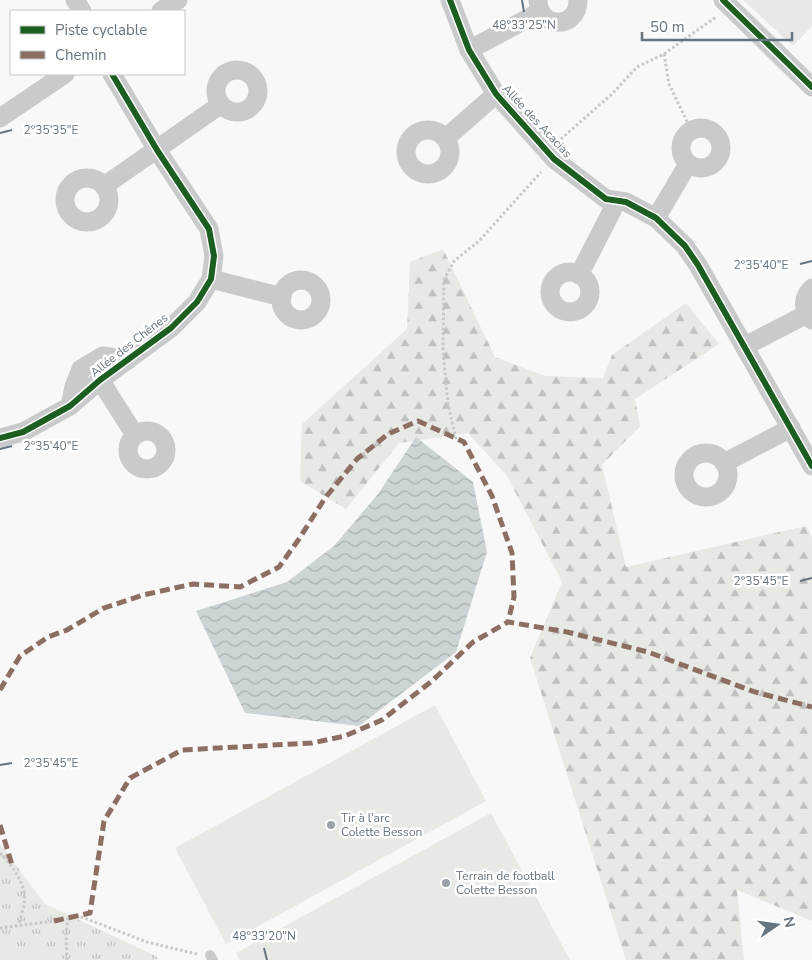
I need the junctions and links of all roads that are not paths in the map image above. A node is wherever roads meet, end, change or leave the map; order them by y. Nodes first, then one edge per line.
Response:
1 (178, 0) edge
2 (450, 0) edge
3 (578, 0) edge
4 (726, 3) edge
5 (539, 6) edge
6 (163, 10) edge
7 (469, 50) junction
8 (64, 75) edge
9 (113, 75) edge
10 (812, 87) edge
11 (496, 94) junction
12 (220, 105) dead end
13 (0, 118) edge
14 (446, 138) dead end
15 (157, 150) junction
16 (688, 164) junction
17 (104, 186) dead end
18 (617, 201) junction
19 (656, 218) junction
20 (579, 274) dead end
21 (211, 279) junction
22 (812, 288) edge
23 (282, 297) dead end
24 (809, 317) edge
25 (745, 346) junction
26 (128, 360) junction
27 (100, 380) junction
28 (70, 406) junction
29 (790, 428) junction
30 (135, 435) dead end
31 (0, 438) edge
32 (724, 463) dead end
33 (812, 466) edge

1 - 6 street
2 - 7 street, Allée des Acacias
3 - 5 street
4 - 10 street
5 - 7 street
7 - 11 street, Allée des Acacias
8 - 13 street
9 - 15 street, Allée des Chênes
11 - 14 street
11 - 18 street, Allée des Acacias
12 - 15 street
15 - 17 street
15 - 21 street, Allée des Chênes
16 - 16 street
16 - 19 street
18 - 19 street, Allée des Acacias
18 - 20 street
19 - 25 street, Allée des Acacias
21 - 23 street
21 - 26 street, Allée des Chênes
22 - 24 street
24 - 25 street
25 - 29 street, Allée des Acacias
26 - 27 street, Allée des Chênes
26 - 28 street
27 - 28 street, Allée des Chênes
27 - 30 street
28 - 31 street, Allée des Chênes
29 - 32 street
29 - 33 street, Allée des Acacias

